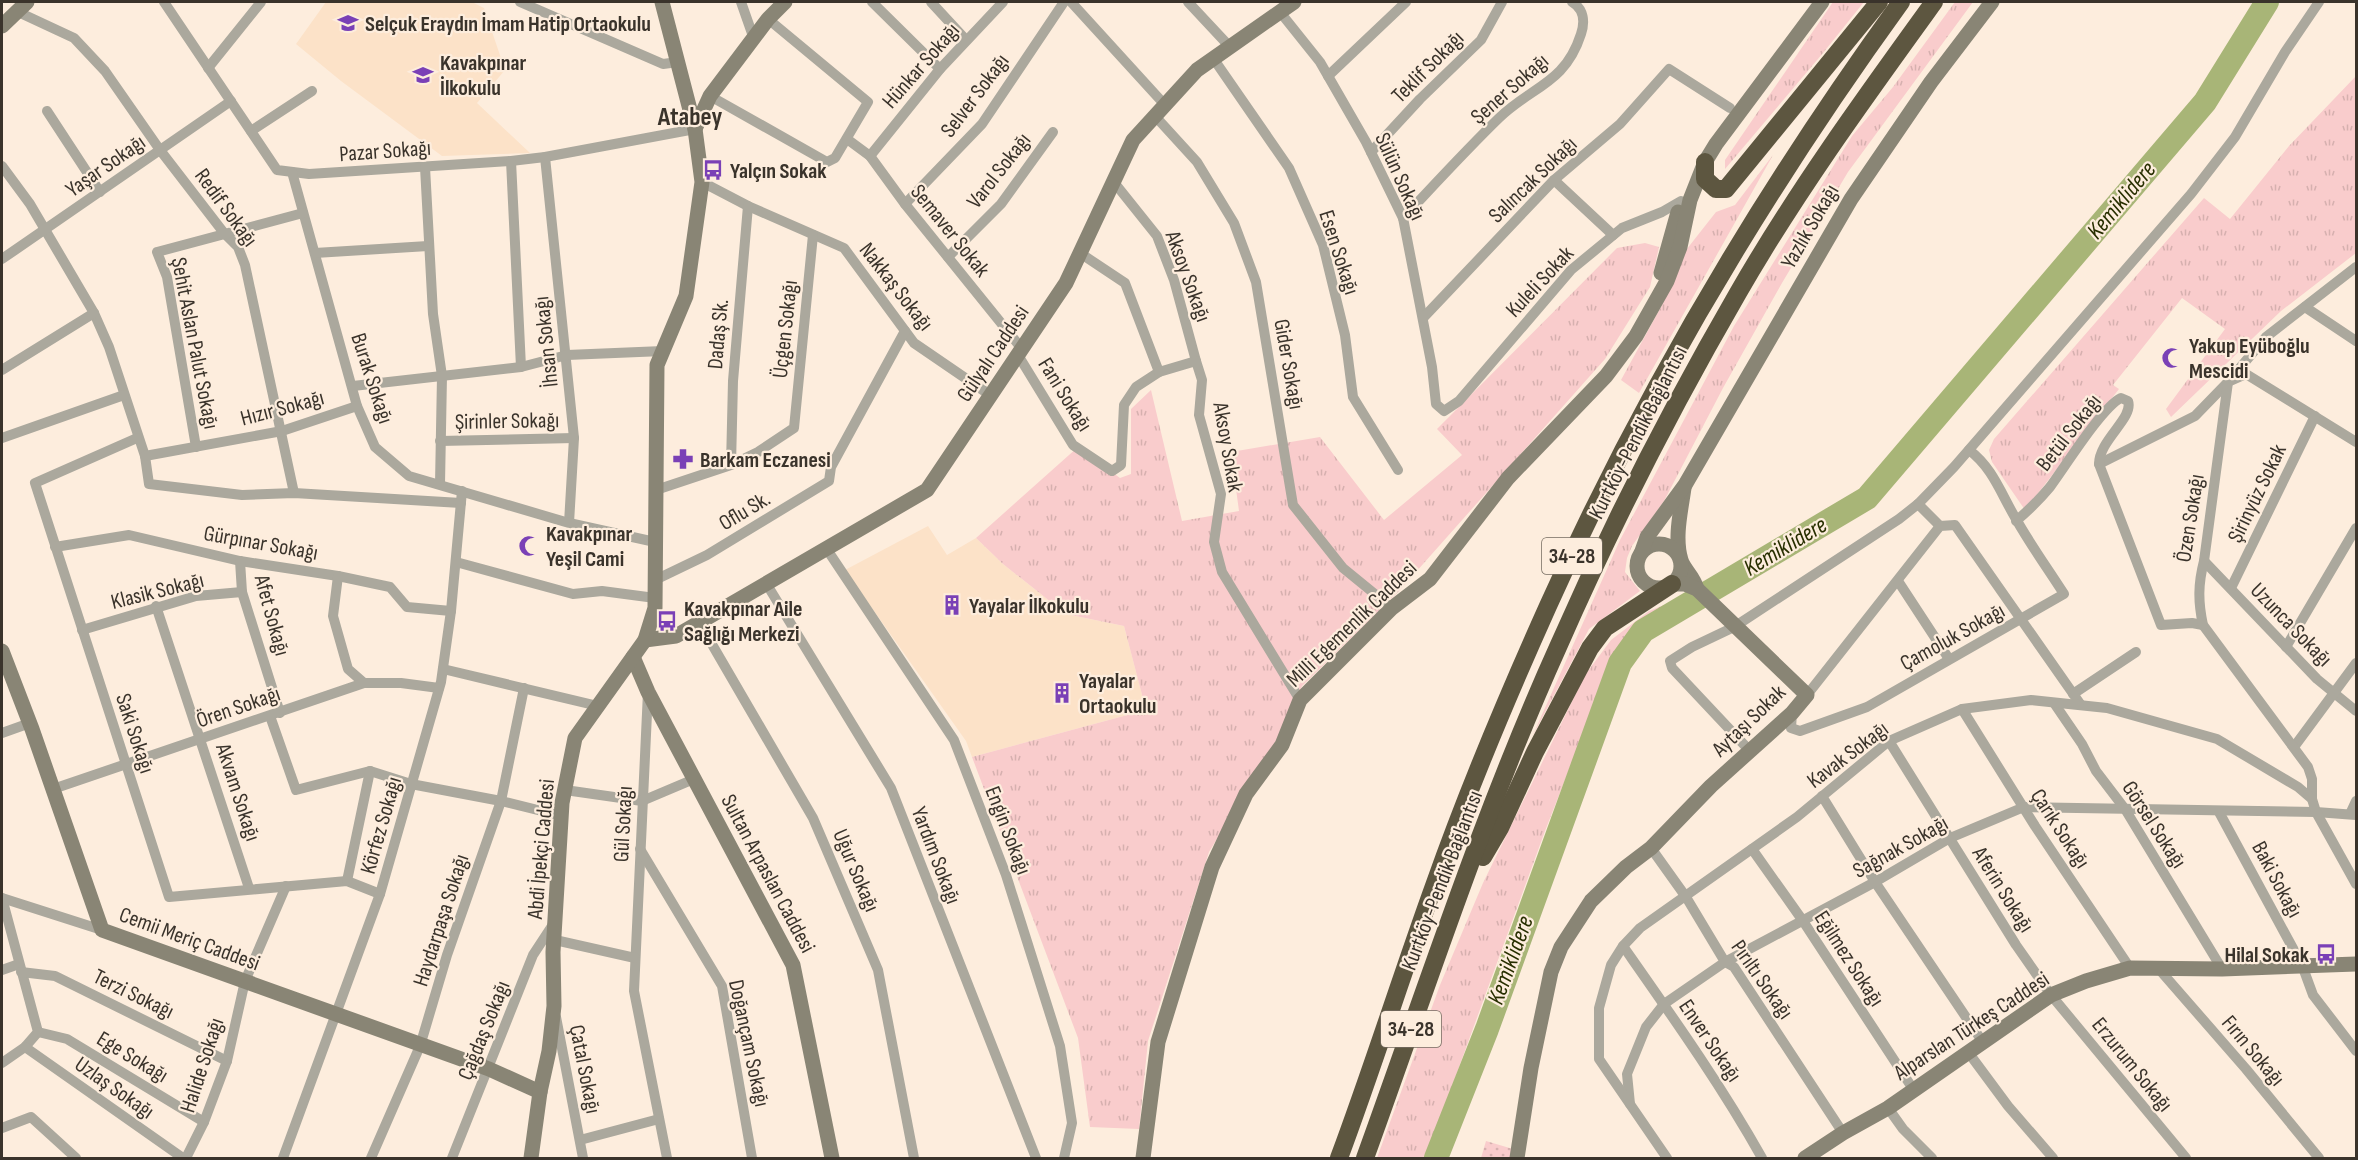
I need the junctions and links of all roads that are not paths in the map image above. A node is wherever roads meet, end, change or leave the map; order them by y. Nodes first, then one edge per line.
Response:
1 (164, 2) edge
2 (261, 2) edge
3 (520, 2) edge
4 (662, 2) edge
5 (741, 2) edge
6 (785, 2) edge
7 (872, 2) edge
8 (931, 2) edge
9 (1003, 2) edge
10 (1064, 2) edge
11 (1071, 2) edge
12 (1188, 2) edge
13 (1406, 2) edge
14 (1502, 2) edge
15 (1572, 2) edge
16 (1811, 2) edge
17 (1822, 2) edge
18 (1879, 2) edge
19 (1901, 2) edge
20 (1934, 2) edge
21 (1992, 2) edge
22 (2319, 2) edge
23 (1288, 5) edge
24 (21, 6) edge
25 (768, 18) junction
26 (2, 26) edge
27 (754, 39) junction
28 (966, 40) junction
29 (1230, 47) junction
30 (1213, 58) junction
31 (678, 62) junction
32 (208, 68) junction
33 (940, 69) junction
34 (1328, 76) junction
35 (312, 91) dead end
36 (710, 96) junction
37 (231, 101) junction
38 (1730, 108) junction
39 (1160, 110) junction
40 (47, 111) dead end
41 (695, 129) junction
42 (251, 131) junction
43 (1053, 132) dead end
44 (847, 139) junction
45 (160, 150) junction
46 (1371, 152) junction
47 (870, 156) junction
48 (545, 157) junction
49 (511, 161) junction
50 (1705, 162) junction
51 (2, 165) edge
52 (425, 167) junction
53 (292, 172) junction
54 (1554, 180) junction
55 (1113, 181) junction
56 (702, 182) junction
57 (100, 192) junction
58 (1685, 202) junction
59 (905, 204) junction
60 (748, 206) junction
61 (303, 213) junction
62 (1403, 218) junction
63 (44, 231) junction
64 (224, 233) junction
65 (813, 235) junction
66 (1613, 235) junction
67 (428, 246) junction
68 (315, 253) junction
69 (1080, 253) junction
70 (948, 257) junction
71 (2, 259) edge
72 (2356, 267) edge
73 (2305, 307) junction
74 (94, 313) junction
75 (1423, 318) junction
76 (905, 331) junction
77 (2356, 341) edge
78 (663, 351) junction
79 (1020, 352) junction
80 (567, 355) junction
81 (1196, 361) junction
82 (521, 367) junction
83 (2, 370) edge
84 (1159, 372) junction
85 (442, 376) junction
86 (2228, 382) junction
87 (352, 386) junction
88 (124, 395) junction
89 (990, 396) junction
90 (357, 406) junction
91 (1444, 411) joint
92 (2316, 416) junction
93 (282, 431) junction
94 (2, 438) edge
95 (137, 438) junction
96 (574, 438) junction
97 (440, 441) junction
98 (2356, 442) edge
99 (196, 447) junction
100 (1969, 450) junction
101 (145, 456) junction
102 (2099, 464) junction
103 (731, 465) junction
104 (1398, 470) dead end
105 (440, 484) junction
106 (1684, 485) junction
107 (656, 490) junction
108 (462, 491) junction
109 (294, 494) junction
110 (461, 503) junction
111 (1918, 504) junction
112 (2016, 520) junction
113 (569, 523) junction
114 (1940, 526) junction
115 (2356, 528) edge
116 (656, 542) junction
117 (55, 547) junction
118 (826, 548) junction
119 (1642, 551) junction
120 (240, 561) junction
121 (1681, 561) junction
122 (2204, 561) junction
123 (456, 562) junction
124 (338, 576) junction
125 (655, 580) junction
126 (1898, 581) junction
127 (766, 584) junction
128 (1672, 584) junction
129 (2231, 588) junction
130 (1697, 589) junction
131 (242, 592) junction
132 (655, 598) junction
133 (156, 606) junction
134 (1392, 608) junction
135 (452, 610) junction
136 (2022, 619) junction
137 (699, 622) junction
138 (2203, 625) junction
139 (1734, 627) junction
140 (82, 630) junction
141 (645, 639) junction
142 (2286, 647) junction
143 (2, 651) edge
144 (2136, 652) dead end
145 (633, 657) junction
146 (1949, 659) junction
147 (2356, 663) edge
148 (443, 669) junction
149 (364, 683) junction
150 (439, 688) junction
151 (524, 688) junction
152 (648, 692) junction
153 (2335, 693) junction
154 (2073, 694) junction
155 (1807, 695) junction
156 (1300, 700) junction
157 (2054, 703) junction
158 (2081, 705) junction
159 (598, 706) junction
160 (1962, 709) junction
161 (2356, 711) edge
162 (1792, 713) junction
163 (275, 714) junction
164 (30, 723) junction
165 (2, 733) edge
166 (201, 739) junction
167 (1889, 741) junction
168 (2294, 747) junction
169 (1750, 751) junction
170 (126, 764) junction
171 (370, 771) junction
172 (694, 778) junction
173 (411, 784) junction
174 (53, 789) junction
175 (564, 790) junction
176 (1822, 796) junction
177 (2312, 799) junction
178 (501, 801) junction
179 (642, 801) junction
180 (2356, 801) edge
181 (2024, 807) junction
182 (2125, 809) junction
183 (2219, 812) junction
184 (2316, 812) junction
185 (2353, 815) edge
186 (562, 816) junction
187 (1950, 838) junction
188 (1651, 848) junction
189 (640, 849) junction
190 (1752, 849) junction
191 (347, 881) junction
192 (1875, 882) junction
193 (2356, 884) edge
194 (286, 886) junction
195 (249, 888) junction
196 (380, 894) junction
197 (1686, 897) junction
198 (2, 898) edge
199 (1457, 899) junction
200 (556, 920) junction
201 (1803, 921) junction
202 (102, 930) junction
203 (555, 940) junction
204 (1623, 946) junction
205 (635, 958) junction
206 (1725, 962) junction
207 (2356, 964) edge
208 (2302, 965) junction
209 (20, 968) junction
210 (2130, 968) junction
211 (2158, 968) junction
212 (2222, 969) junction
213 (2, 970) edge
214 (245, 981) junction
215 (2051, 995) junction
216 (1664, 1004) junction
217 (554, 1006) junction
218 (336, 1014) junction
219 (38, 1032) junction
220 (1982, 1041) junction
221 (420, 1046) junction
222 (25, 1047) junction
223 (1968, 1052) junction
224 (2356, 1052) edge
225 (227, 1061) junction
226 (2, 1063) edge
227 (489, 1069) junction
228 (1913, 1089) junction
229 (540, 1092) junction
230 (1630, 1107) junction
231 (1888, 1108) junction
232 (659, 1119) junction
233 (204, 1122) junction
234 (2, 1128) edge
235 (1843, 1132) junction
236 (580, 1140) junction
237 (1812, 1157) edge
238 (76, 1158) edge
239 (184, 1158) edge
240 (283, 1158) edge
241 (371, 1158) edge
242 (452, 1158) edge
243 (531, 1158) edge
244 (583, 1158) edge
245 (667, 1158) edge
246 (752, 1158) edge
247 (832, 1158) edge
248 (914, 1158) edge
249 (1036, 1158) edge
250 (1064, 1158) edge
251 (1143, 1158) edge
252 (1339, 1158) edge
253 (1365, 1158) edge
254 (1517, 1158) edge
255 (1667, 1158) edge
256 (1762, 1158) edge
257 (1932, 1158) edge
258 (2053, 1158) edge
259 (2186, 1158) edge
260 (2319, 1158) edge

1 - 32 street, Pazar Sokağı
2 - 32 street
3 - 31 street
4 - 31 street, Abdi İpekçi Caddesi
5 - 27 street
6 - 25 street
7 - 33 street
8 - 28 street
9 - 28 street, Hünkar Sokağı
10 - 59 street, Selver Sokağı
11 - 39 street, Gider Sokağı
12 - 29 street
13 - 34 street
14 - 46 street, Teklif Sokağı
15 - 62 street, Şener Sokağı
16 - 38 street, Milli Egemenlik Caddesi
17 - 50 street, Milli Egemenlik Caddesi
18 - 50 highway
19 - 252 highway, Kurtköy-Pendik Bağlantısı / 34-28
20 - 199 highway, Kurtköy-Pendik Bağlantısı / 34-28
21 - 106 street, Yazlık Sokağı
22 - 100 street
23 - 29 street, Gülyalı Caddesi
23 - 34 street, Sülün Sokağı
24 - 26 street
24 - 45 street, Redif Sokağı
25 - 27 street
25 - 44 street
27 - 36 street
28 - 33 street, Hünkar Sokağı
29 - 30 street, Gülyalı Caddesi
30 - 39 street, Gülyalı Caddesi
30 - 104 street, Esen Sokağı
31 - 41 street, Abdi İpekçi Caddesi
32 - 37 street, Pazar Sokağı
33 - 47 street, Hünkar Sokağı
34 - 46 street, Sülün Sokağı
35 - 42 street
36 - 41 street
36 - 44 street
37 - 42 street, Pazar Sokağı
37 - 45 street, Yaşar Sokağı
38 - 54 street, Salıncak Sokağı
38 - 58 street, Milli Egemenlik Caddesi
39 - 55 street, Gülyalı Caddesi
39 - 134 street, Gider Sokağı
40 - 57 street
41 - 48 street, Pazar Sokağı
41 - 56 street, Abdi İpekçi Caddesi
42 - 53 street, Pazar Sokağı
43 - 70 street, Varol Sokağı
44 - 47 street, Semaver Sokak
45 - 57 street, Yaşar Sokağı
45 - 64 street, Redif Sokağı
46 - 62 street, Sülün Sokağı
47 - 59 street, Semaver Sokak
48 - 49 street, Pazar Sokağı
48 - 80 street, İhsan Sokağı
49 - 52 street, Pazar Sokağı
49 - 82 street
50 - 58 street, Milli Egemenlik Caddesi
51 - 63 street
52 - 53 street, Pazar Sokağı
52 - 67 street, Şirinler Sokağı
53 - 61 street, Burak Sokağı
54 - 66 street
54 - 75 street, Salıncak Sokağı
55 - 69 street, Gülyalı Caddesi
55 - 81 street, Aksoy Sokağı
56 - 60 street, Nakkaş Sokağı
56 - 78 street, Abdi İpekçi Caddesi
57 - 63 street, Yaşar Sokağı
58 - 66 street, Kuleli Sokak
58 - 134 street, Milli Egemenlik Caddesi
59 - 70 street, Semaver Sokak
60 - 65 street, Nakkaş Sokağı
60 - 103 street, Dadaş Sk.
61 - 64 street, Şehit Aslan Palut Sokağı
61 - 68 street, Burak Sokağı
62 - 75 street, Sülün Sokağı
63 - 71 street, Yaşar Sokağı
63 - 74 street
64 - 93 street, Redif Sokağı
64 - 99 street, Şehit Aslan Palut Sokağı
65 - 76 street, Nakkaş Sokağı
65 - 103 street, Üçgen Sokağı
66 - 91 street, Kuleli Sokak
67 - 68 street
67 - 85 street, Şirinler Sokağı
68 - 87 street, Burak Sokağı
69 - 79 street, Gülyalı Caddesi
69 - 84 street
70 - 79 street, Semaver Sokak
72 - 73 street
73 - 77 street
73 - 86 street
74 - 83 street
74 - 88 street
75 - 91 street, Sülün Sokağı
76 - 89 street, Nakkaş Sokağı
76 - 125 street, Oflu Sk.
78 - 80 street
78 - 107 street, Abdi İpekçi Caddesi
79 - 84 street, Fani Sokağı
79 - 89 street, Gülyalı Caddesi
80 - 82 street
80 - 96 street, İhsan Sokağı
81 - 84 street
81 - 156 street, Aksoy Sokak
82 - 85 street
85 - 87 street
85 - 97 street, Şirinler Sokağı
86 - 92 street
86 - 102 street
86 - 122 street, Özen Sokağı
87 - 90 street, Burak Sokağı
88 - 94 street
88 - 95 street
89 - 118 street, Gülyalı Caddesi
90 - 93 street, Hızır Sokağı
90 - 105 street, Burak Sokağı
92 - 98 street
92 - 129 street, Şirinyüz Sokak
93 - 99 street, Hızır Sokağı
93 - 109 street, Redif Sokağı
95 - 101 street
95 - 117 street, Saki Sokağı
96 - 97 street, Şirinler Sokağı
96 - 113 street, İhsan Sokağı
97 - 105 street, Şirinler Sokağı
99 - 101 street, Hızır Sokağı
100 - 111 street
100 - 112 street
101 - 109 street
102 - 112 street, Betül Sokağı
102 - 138 street, Betül Sokağı
103 - 107 street
105 - 108 street, Burak Sokağı
106 - 119 street, Yazlık Sokağı
106 - 121 street, Yazlık Sokağı
107 - 116 street, Abdi İpekçi Caddesi
108 - 110 street, Körfez Sokağı
108 - 113 street, Burak Sokağı
109 - 110 street
110 - 123 street, Körfez Sokağı
111 - 114 street
111 - 139 street
112 - 136 street, Çamoluk Sokağı
113 - 116 street, Burak Sokağı
114 - 126 street, Aytaşı Sokak
114 - 136 street
115 - 142 street
116 - 125 street, Abdi İpekçi Caddesi
117 - 120 street, Gürpınar Sokağı
117 - 140 street, Saki Sokağı
118 - 127 street, Gülyalı Caddesi
118 - 250 street, Engin Sokağı
119 - 121 street, Yazlık Sokağı
119 - 128 street, Yazlık Sokağı
120 - 124 street, Gürpınar Sokağı
120 - 131 street, Afet Sokağı
121 - 128 street, Yazlık Sokağı
121 - 130 street, Yazlık Sokağı
122 - 129 street, Uzunca Sokağı
122 - 138 street, Özen Sokağı
123 - 132 street
123 - 135 street, Körfez Sokağı
124 - 135 street, Gürpınar Sokağı
124 - 149 street
125 - 132 street, Abdi İpekçi Caddesi
126 - 146 street
126 - 155 street, Aytaşı Sokak
127 - 137 street, Gülyalı Caddesi
127 - 249 street, Yardım Sokağı
128 - 130 street, Yazlık Sokağı
128 - 199 highway
129 - 142 street, Uzunca Sokağı
130 - 139 street, Yazlık Sokağı
131 - 133 street, Klasik Sokağı
131 - 163 street, Afet Sokağı
132 - 141 street, Abdi İpekçi Caddesi
133 - 140 street, Klasik Sokağı
133 - 166 street, Akvam Sokağı
134 - 156 street, Milli Egemenlik Caddesi
135 - 148 street, Körfez Sokağı
136 - 146 street, Çamoluk Sokağı
136 - 154 street
137 - 141 street, Gülyalı Caddesi
137 - 248 street, Uğur Sokağı
138 - 168 street, Özen Sokağı
139 - 155 street, Yazlık Sokağı
139 - 169 street
140 - 170 street, Saki Sokağı
141 - 145 street, Abdi İpekçi Caddesi
142 - 153 street, Uzunca Sokağı
143 - 164 street, Cemii Meriç Caddesi
144 - 154 street
145 - 152 street, Sultan Arpaslan Caddesi
145 - 159 street, Abdi İpekçi Caddesi
146 - 162 street, Çamoluk Sokağı
147 - 153 street
148 - 150 street, Körfez Sokağı
148 - 151 street
149 - 150 street, Ören Sokağı
149 - 163 street, Ören Sokağı
150 - 173 street, Körfez Sokağı
151 - 159 street
151 - 178 street, Haydarpaşa Sokağı
152 - 172 street, Sultan Arpaslan Caddesi
152 - 179 street, Gül Sokağı
153 - 161 street, Uzunca Sokağı
153 - 168 street
154 - 158 street
155 - 162 street, Aytaşı Sokak
156 - 251 street, Milli Egemenlik Caddesi
157 - 158 street, Kavak Sokağı
157 - 160 street, Kavak Sokağı
157 - 182 street, Görsel Sokağı
158 - 177 street, Kavak Sokağı
159 - 175 street, Abdi İpekçi Caddesi
160 - 167 street, Kavak Sokağı
160 - 181 street, Çarık Sokağı
162 - 169 street, Aytaşı Sokak
163 - 166 street, Ören Sokağı
163 - 171 street, Afet Sokağı
164 - 165 street
164 - 174 street, Cemii Meriç Caddesi
166 - 170 street, Ören Sokağı
166 - 195 street, Akvam Sokağı
167 - 176 street, Kavak Sokağı
167 - 187 street, Aferin Sokağı
168 - 177 street, Özen Sokağı
169 - 188 street, Aytaşı Sokak
170 - 174 street, Ören Sokağı
170 - 195 street, Saki Sokağı
171 - 173 street
171 - 191 street
172 - 179 street
172 - 247 street, Sultan Arpaslan Caddesi
173 - 178 street
173 - 196 street, Körfez Sokağı
174 - 202 street, Cemii Meriç Caddesi
175 - 179 street
175 - 186 street, Abdi İpekçi Caddesi
176 - 190 street, Kavak Sokağı
176 - 192 street
177 - 184 street
178 - 186 street
178 - 221 street, Haydarpaşa Sokağı
179 - 189 street, Gül Sokağı
180 - 185 street
181 - 182 street, Sağnak Sokağı
181 - 187 street, Sağnak Sokağı
181 - 210 street, Çarık Sokağı
182 - 183 street, Sağnak Sokağı
182 - 212 street, Görsel Sokağı
183 - 184 street, Sağnak Sokağı
183 - 208 street, Baki Sokağı
184 - 185 street, Sağnak Sokağı
184 - 193 street
186 - 200 street, Abdi İpekçi Caddesi
187 - 192 street, Sağnak Sokağı
187 - 215 street, Aferin Sokağı
188 - 197 street, Pırıltı Sokağı
188 - 254 street, Aytaşı Sokak
189 - 205 street, Gül Sokağı
189 - 246 street, Doğançam Sokağı
190 - 197 street, Kavak Sokağı
190 - 201 street, Eğilmez Sokağı
191 - 194 street, Saki Sokağı
191 - 196 street, Saki Sokağı
192 - 201 street, Sağnak Sokağı
192 - 220 street
194 - 195 street, Saki Sokağı
194 - 214 street, Halide Sokağı
196 - 218 street, Körfez Sokağı
197 - 204 street, Kavak Sokağı
197 - 206 street, Pırıltı Sokağı
198 - 202 street
198 - 209 street
199 - 253 highway, Kurtköy-Pendik Bağlantısı / 34-28
200 - 203 street, Abdi İpekçi Caddesi
200 - 227 street, Çağdaş Sokağı
201 - 206 street, Sağnak Sokağı
201 - 228 street, Eğilmez Sokağı
202 - 214 street, Cemii Meriç Caddesi
203 - 205 street
203 - 217 street, Abdi İpekçi Caddesi
204 - 216 street, Enver Sokağı
204 - 230 street, Kavak Sokağı
205 - 232 street, Gül Sokağı
206 - 216 street, Sağnak Sokağı
206 - 235 street, Pırıltı Sokağı
207 - 208 street, Alparslan Türkeş Caddesi
208 - 212 street, Alparslan Türkeş Caddesi
208 - 224 street, Baki Sokağı
209 - 213 street
209 - 219 street
209 - 225 street, Terzi Sokağı
210 - 211 street, Alparslan Türkeş Caddesi
210 - 215 street, Alparslan Türkeş Caddesi
211 - 212 street, Alparslan Türkeş Caddesi
211 - 260 street, Fırın Sokağı
214 - 218 street, Cemii Meriç Caddesi
214 - 225 street, Halide Sokağı
215 - 220 street, Alparslan Türkeş Caddesi
215 - 259 street, Erzurum Sokağı
216 - 230 street, Sağnak Sokağı
216 - 256 street, Enver Sokağı
217 - 229 street, Abdi İpekçi Caddesi
217 - 236 street, Çatal Sokağı
218 - 221 street, Cemii Meriç Caddesi
218 - 240 street, Körfez Sokağı
219 - 222 street
219 - 233 street, Ege Sokağı
220 - 223 street, Alparslan Türkeş Caddesi
221 - 227 street, Cemii Meriç Caddesi
221 - 241 street, Haydarpaşa Sokağı
222 - 226 street
222 - 239 street, Uzlaş Sokağı
223 - 228 street, Alparslan Türkeş Caddesi
223 - 258 street
225 - 233 street, Halide Sokağı
227 - 229 street, Cemii Meriç Caddesi
227 - 242 street, Çağdaş Sokağı
228 - 231 street, Alparslan Türkeş Caddesi
229 - 243 street, Abdi İpekçi Caddesi
230 - 255 street
231 - 235 street, Alparslan Türkeş Caddesi
231 - 257 street
232 - 236 street, Çatal Sokağı
232 - 245 street, Gül Sokağı
233 - 239 street, Halide Sokağı
234 - 238 street
235 - 237 street, Alparslan Türkeş Caddesi
236 - 244 street, Çatal Sokağı

